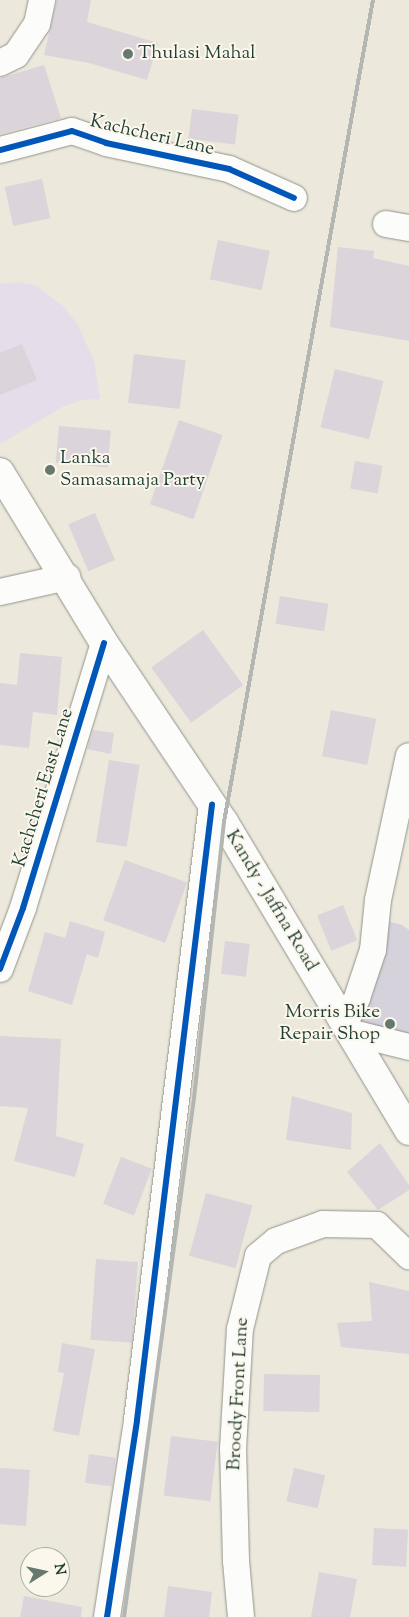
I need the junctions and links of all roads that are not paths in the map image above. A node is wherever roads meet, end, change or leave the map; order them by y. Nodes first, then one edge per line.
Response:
1 (42, 0) edge
2 (0, 63) edge
3 (0, 150) edge
4 (294, 198) dead end
5 (0, 472) edge
6 (67, 577) junction
7 (0, 592) edge
8 (104, 643) junction
9 (409, 756) edge
10 (212, 805) junction
11 (0, 969) edge
12 (347, 1028) junction
13 (409, 1047) edge
14 (409, 1131) edge
15 (409, 1256) edge
16 (107, 1617) edge
17 (242, 1617) edge

1 - 2 street
3 - 4 street, Kachcheri Lane
5 - 6 highway, Kandy - Jaffna Road
6 - 7 street
6 - 8 highway, Kandy - Jaffna Road
8 - 10 highway, Kandy - Jaffna Road
8 - 11 street, Kachcheri East Lane
9 - 12 street
10 - 12 highway, Kandy - Jaffna Road
10 - 16 street
12 - 13 street
12 - 14 highway, Kandy - Jaffna Road
15 - 17 street, Broody Front Lane

